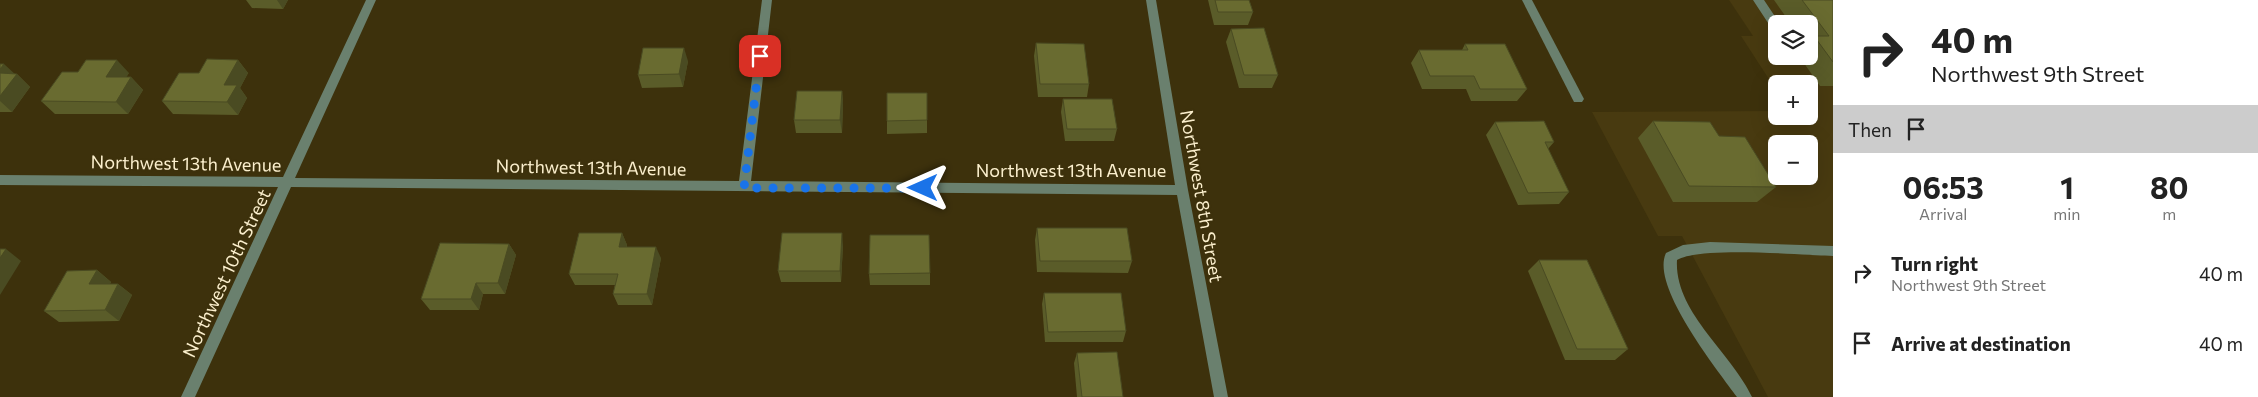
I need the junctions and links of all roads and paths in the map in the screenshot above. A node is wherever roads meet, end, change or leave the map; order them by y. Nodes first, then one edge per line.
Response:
1 (370, 0) edge
2 (767, 0) edge
3 (1151, 0) edge
4 (1528, 0) edge
5 (1758, 0) edge
6 (1768, 15) edge
7 (1578, 99) dead end
8 (0, 180) edge
9 (287, 182) junction
10 (744, 188) junction
11 (1182, 190) junction
12 (1833, 251) edge
13 (188, 397) edge
14 (1221, 397) edge
15 (1745, 397) edge

1 - 9 street, Northwest 10th Street
2 - 10 street
3 - 11 street, Northwest 8th Street
4 - 7 street
5 - 6 street
8 - 9 street, Northwest 13th Avenue
9 - 10 street, Northwest 13th Avenue
9 - 13 street, Northwest 10th Street
10 - 11 street, Northwest 13th Avenue
11 - 14 street, Northwest 8th Street
12 - 15 street

